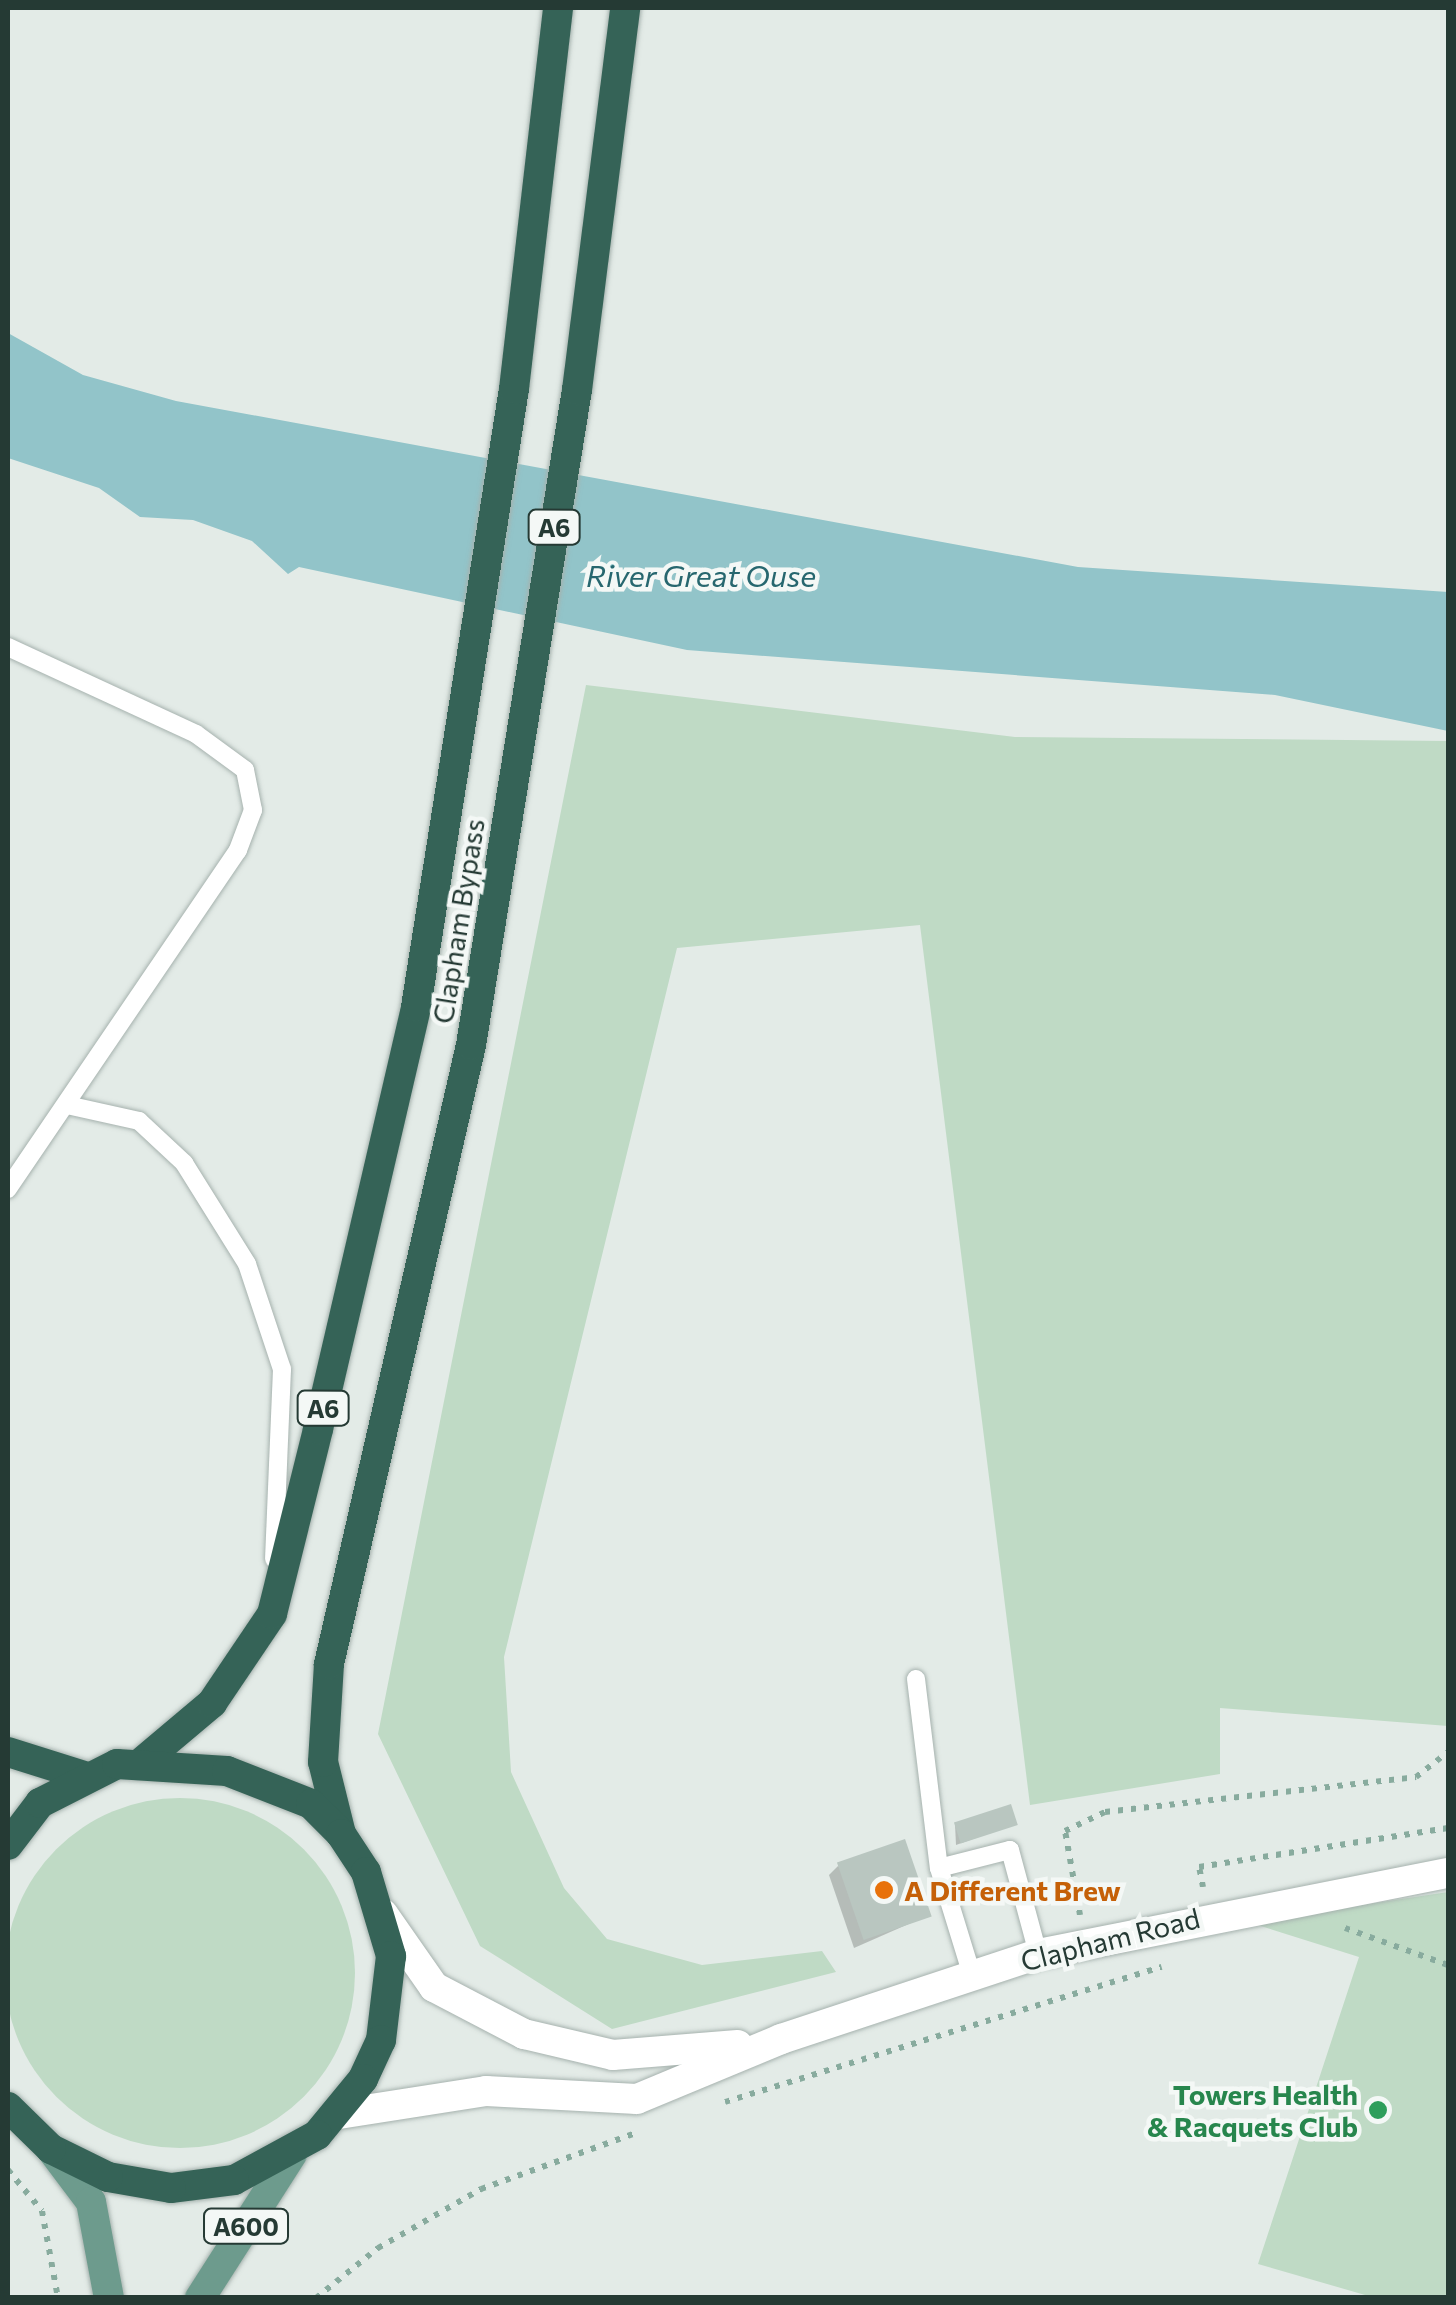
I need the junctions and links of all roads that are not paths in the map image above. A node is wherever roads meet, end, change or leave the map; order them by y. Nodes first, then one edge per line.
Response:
1 (558, 8) edge
2 (625, 8) edge
3 (8, 648) edge
4 (67, 1105) junction
5 (8, 1189) edge
6 (272, 1614) junction
7 (916, 1679) dead end
8 (8, 1752) edge
9 (142, 1762) junction
10 (84, 1776) junction
11 (341, 1834) junction
12 (8, 1845) edge
13 (940, 1868) junction
14 (1448, 1873) edge
15 (383, 1914) junction
16 (1038, 1954) junction
17 (972, 1975) junction
18 (781, 2039) junction
19 (8, 2107) edge
20 (339, 2114) junction
21 (51, 2149) junction
22 (292, 2154) junction
23 (109, 2298) edge
24 (200, 2298) edge

1 - 6 highway, Clapham Bypass / A6
2 - 11 highway, Clapham Bypass / A6
3 - 4 lane
4 - 5 lane
4 - 6 lane
6 - 9 highway, Clapham Bypass / A6
7 - 13 lane
8 - 10 highway
9 - 10 highway
9 - 11 highway
10 - 12 highway
11 - 15 highway
13 - 16 lane
13 - 17 lane
14 - 16 street, Clapham Road
15 - 18 street, Clapham Road
15 - 20 highway
16 - 17 street, Clapham Road
17 - 18 street, Clapham Road
18 - 20 street, Clapham Road
19 - 21 highway
20 - 22 highway
21 - 22 highway
21 - 23 main road
22 - 24 main road, A600

